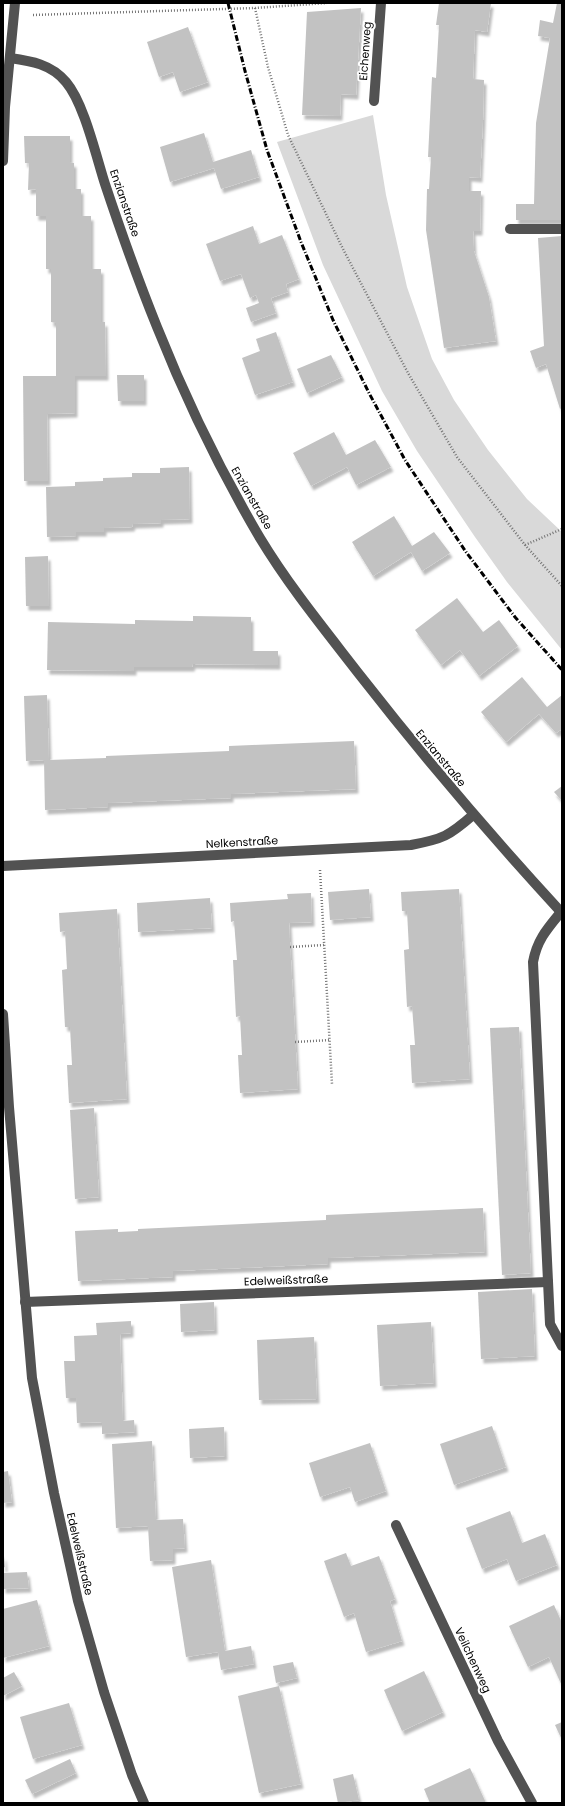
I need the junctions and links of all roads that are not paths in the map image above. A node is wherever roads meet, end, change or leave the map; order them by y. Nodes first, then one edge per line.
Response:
1 (15, 3) edge
2 (381, 3) edge
3 (10, 58) junction
4 (374, 100) dead end
5 (3, 161) edge
6 (510, 229) dead end
7 (562, 229) edge
8 (473, 815) junction
9 (3, 866) edge
10 (562, 913) edge
11 (3, 1014) edge
12 (548, 1282) junction
13 (25, 1302) junction
14 (562, 1346) edge
15 (396, 1525) dead end
16 (144, 1803) edge
17 (532, 1803) edge

1 - 3 street
2 - 4 street, Eichenweg
3 - 5 street
3 - 8 street, Enzianstraße
6 - 7 street
8 - 9 street, Nelkenstraße
8 - 10 street, Enzianstraße
10 - 12 street
11 - 13 street, Edelweißstraße
12 - 13 street, Edelweißstraße
12 - 14 street
13 - 16 street, Edelweißstraße
15 - 17 street, Veilchenweg

